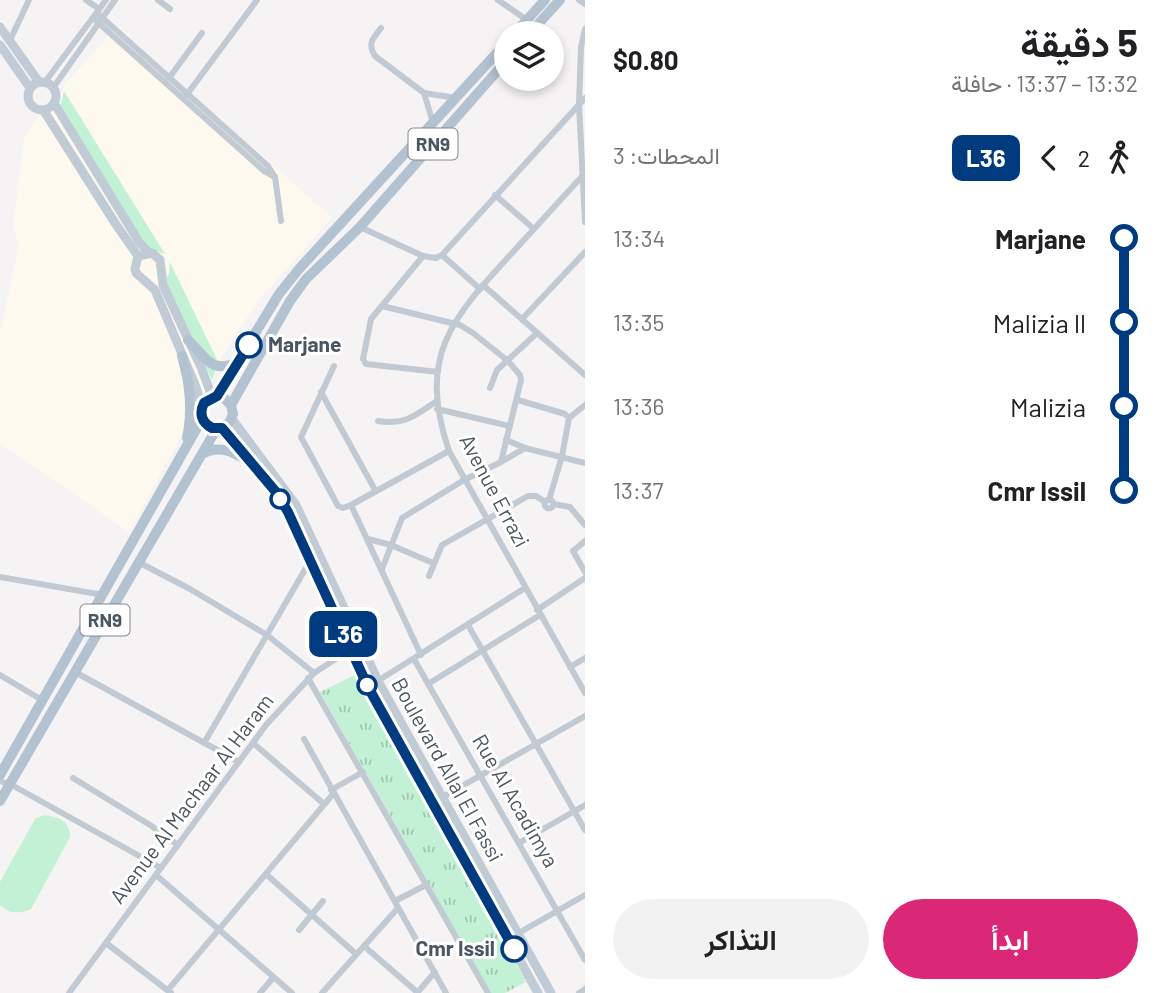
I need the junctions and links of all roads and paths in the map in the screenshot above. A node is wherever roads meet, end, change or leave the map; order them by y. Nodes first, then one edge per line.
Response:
1 (29, 0) edge
2 (86, 0) edge
3 (106, 0) edge
4 (115, 0) edge
5 (158, 0) edge
6 (498, 0) edge
7 (545, 0) edge
8 (560, 0) edge
9 (255, 1) edge
10 (170, 9) dead end
11 (98, 16) junction
12 (527, 20) joint
13 (541, 21) edge
14 (0, 27) edge
15 (381, 28) dead end
16 (585, 29) edge
17 (202, 33) dead end
18 (10, 40) junction
19 (0, 45) edge
20 (494, 56) edge
21 (494, 75) edge
22 (169, 78) junction
23 (46, 84) junction
24 (30, 88) junction
25 (424, 93) junction
26 (185, 97) junction
27 (456, 98) junction
28 (585, 98) edge
29 (54, 103) junction
30 (579, 104) junction
31 (44, 111) junction
32 (433, 123) junction
33 (583, 175) edge
34 (495, 195) junction
35 (281, 221) dead end
36 (585, 222) edge
37 (360, 226) junction
38 (534, 229) junction
39 (585, 252) edge
40 (143, 254) junction
41 (442, 255) junction
42 (423, 256) junction
43 (162, 269) junction
44 (145, 279) junction
45 (482, 287) junction
46 (382, 306) junction
47 (522, 319) junction
48 (453, 324) junction
49 (537, 333) junction
50 (188, 340) junction
51 (183, 356) junction
52 (240, 360) junction
53 (508, 361) junction
54 (334, 366) dead end
55 (438, 372) junction
56 (585, 375) edge
57 (490, 388) dead end
58 (321, 392) junction
59 (214, 397) junction
60 (517, 400) junction
61 (231, 405) junction
62 (437, 405) junction
63 (585, 405) edge
64 (202, 413) junction
65 (569, 418) junction
66 (232, 419) junction
67 (378, 421) dead end
68 (510, 426) junction
69 (219, 428) junction
70 (506, 440) junction
71 (525, 448) junction
72 (184, 451) junction
73 (449, 451) junction
74 (202, 454) junction
75 (562, 456) junction
76 (501, 462) junction
77 (585, 463) edge
78 (253, 464) junction
79 (464, 480) junction
80 (375, 490) junction
81 (549, 502) junction
82 (351, 505) junction
83 (488, 519) junction
84 (585, 526) edge
85 (368, 539) junction
86 (585, 541) edge
87 (391, 545) junction
88 (310, 561) junction
89 (138, 562) junction
90 (433, 563) junction
91 (382, 569) junction
92 (585, 572) edge
93 (429, 576) dead end
94 (0, 577) edge
95 (585, 578) edge
96 (525, 588) junction
97 (103, 595) junction
98 (538, 612) junction
99 (468, 625) junction
100 (267, 635) junction
101 (360, 644) junction
102 (350, 650) junction
103 (483, 650) junction
104 (421, 655) junction
105 (585, 658) edge
106 (414, 659) junction
107 (570, 667) junction
108 (75, 671) junction
109 (0, 675) edge
110 (311, 675) junction
111 (378, 681) junction
112 (428, 684) junction
113 (368, 687) junction
114 (585, 693) edge
115 (42, 700) junction
116 (585, 716) edge
117 (304, 739) dead end
118 (204, 743) junction
119 (253, 743) junction
120 (536, 743) junction
121 (239, 762) junction
122 (363, 772) junction
123 (0, 775) edge
124 (480, 776) junction
125 (73, 778) dead end
126 (5, 782) edge
127 (332, 792) junction
128 (441, 797) junction
129 (0, 801) edge
130 (324, 804) junction
131 (585, 805) edge
132 (574, 811) junction
133 (585, 830) edge
134 (519, 843) junction
135 (178, 845) junction
136 (161, 868) junction
137 (156, 875) junction
138 (267, 875) junction
139 (426, 885) junction
140 (585, 895) edge
141 (323, 901) dead end
142 (397, 904) junction
143 (557, 912) junction
144 (312, 914) junction
145 (219, 930) junction
146 (299, 930) dead end
147 (517, 934) junction
148 (106, 943) junction
149 (363, 946) junction
150 (356, 954) junction
151 (585, 960) edge
152 (435, 972) junction
153 (273, 978) junction
154 (585, 989) edge
155 (169, 992) edge
156 (544, 992) edge
157 (69, 993) edge
158 (260, 993) edge
159 (292, 993) edge
160 (322, 993) edge
161 (417, 993) edge
162 (446, 993) edge
163 (488, 993) edge
164 (579, 993) edge

1 - 18 street
2 - 11 street
3 - 11 street
4 - 11 street
5 - 10 street
6 - 12 street
7 - 12 main road
8 - 13 main road
9 - 26 street
11 - 22 street
11 - 23 street
11 - 26 street
14 - 18 main road
15 - 25 street
16 - 30 street
17 - 22 street
18 - 23 main road
19 - 24 main road
20 - 27 main road, RN9
21 - 37 main road, RN9
22 - 26 street
23 - 24 main road
23 - 29 main road
24 - 31 main road
25 - 27 street
25 - 32 street
26 - 35 street
27 - 32 main road, RN9
28 - 30 street
29 - 31 main road
29 - 40 main road
30 - 33 street
30 - 34 street
31 - 40 main road
32 - 52 main road, RN9
33 - 36 street
33 - 38 street, Avenue Errazi
34 - 38 street
34 - 41 street
37 - 42 street
37 - 61 main road, RN9
38 - 45 street, Avenue Errazi
39 - 47 street
40 - 43 main road
40 - 44 main road
41 - 42 street
41 - 45 street
42 - 46 street
43 - 44 main road
43 - 50 main road
44 - 51 main road
45 - 47 street
45 - 48 street, Avenue Errazi
46 - 48 street
46 - 55 street
47 - 49 street
48 - 53 street
48 - 55 street, Avenue Errazi
49 - 53 street
49 - 56 street
50 - 52 main road
50 - 59 main road
51 - 64 main road
51 - 72 main road
52 - 59 main road, RN9
53 - 57 street
53 - 60 street
54 - 58 street
55 - 62 street, Avenue Errazi
58 - 80 street
58 - 82 street
59 - 61 main road
59 - 64 main road, RN9
60 - 65 street
60 - 68 street
61 - 66 main road
62 - 67 street
62 - 68 street
62 - 73 street, Avenue Errazi
63 - 65 street
64 - 69 main road
64 - 72 main road, RN9
65 - 75 street
66 - 69 main road, RN9
66 - 101 main road, Boulevard Allal El Fassi
68 - 70 street
69 - 74 main road, RN9
69 - 78 main road, Boulevard Allal El Fassi
70 - 71 street
70 - 76 street
71 - 75 street
71 - 76 street
72 - 97 main road, RN9
73 - 79 street, Avenue Errazi
73 - 80 street
74 - 78 main road
74 - 89 main road, RN9
75 - 77 street
75 - 81 street
76 - 79 street
78 - 88 main road, Boulevard Allal El Fassi
79 - 83 street, Avenue Errazi
79 - 87 street
80 - 82 street
81 - 83 street
81 - 84 street
82 - 85 street
83 - 90 street
83 - 96 street, Avenue Errazi
85 - 87 street
85 - 91 street
86 - 92 street
87 - 90 street
87 - 91 street
88 - 100 street
88 - 102 main road, Boulevard Allal El Fassi
89 - 100 street
89 - 108 main road, RN9
90 - 93 street
91 - 104 street
94 - 97 street
95 - 98 street
96 - 98 street, Avenue Errazi
96 - 99 street
97 - 115 main road, RN9
98 - 103 street
98 - 107 street, Avenue Errazi
99 - 103 street
99 - 104 street
100 - 110 street
100 - 118 street
101 - 102 street, Avenue Al Machaar Al Haram
101 - 111 main road, Boulevard Allal El Fassi
102 - 110 street, Avenue Al Machaar Al Haram
102 - 113 main road, Boulevard Allal El Fassi
103 - 112 street
103 - 120 street
104 - 106 street
105 - 107 street
106 - 111 street
106 - 112 street, Rue Al Acadimya
107 - 114 street, Avenue Errazi
108 - 118 street
108 - 126 main road, RN9
109 - 115 street
110 - 119 street, Avenue Al Machaar Al Haram
110 - 122 street
111 - 113 street
111 - 128 main road, Boulevard Allal El Fassi
112 - 124 street, Rue Al Acadimya
113 - 156 main road, Boulevard Allal El Fassi
115 - 123 main road, RN9
116 - 120 street
117 - 127 street
118 - 121 street
119 - 121 street, Avenue Al Machaar Al Haram
119 - 130 street
120 - 124 street
120 - 132 street
121 - 135 street, Avenue Al Machaar Al Haram
122 - 127 street
122 - 139 street
124 - 128 street
124 - 134 street, Rue Al Acadimya
125 - 135 street
126 - 129 main road, RN9
126 - 136 street
127 - 130 street
127 - 142 street
128 - 147 main road, Boulevard Allal El Fassi
130 - 138 street
131 - 132 street
132 - 133 street
132 - 134 street
134 - 143 street, Rue Al Acadimya
135 - 136 street, Avenue Al Machaar Al Haram
136 - 137 street, Avenue Al Machaar Al Haram
137 - 145 street
137 - 148 street, Avenue Al Machaar Al Haram
138 - 144 street
138 - 145 street
139 - 142 street
139 - 163 street
140 - 143 street
141 - 144 street
142 - 149 street
142 - 152 street
143 - 147 street
143 - 151 street, Rue Al Acadimya
144 - 146 street
144 - 150 street
145 - 153 street
145 - 155 street
147 - 156 main road, Boulevard Allal El Fassi
148 - 155 street
148 - 157 street, Avenue Al Machaar Al Haram
149 - 150 street
149 - 161 street
150 - 160 street
152 - 161 street
152 - 162 street
153 - 158 street
153 - 159 street
154 - 164 street

